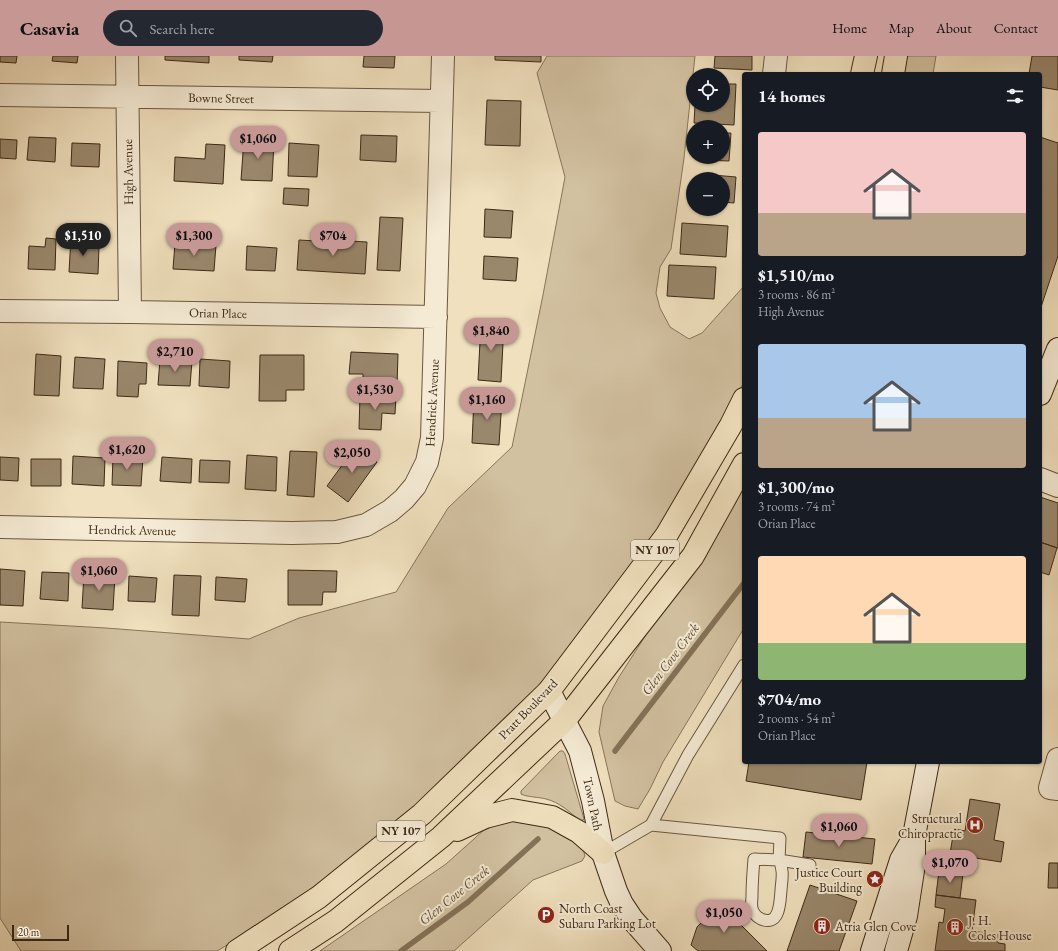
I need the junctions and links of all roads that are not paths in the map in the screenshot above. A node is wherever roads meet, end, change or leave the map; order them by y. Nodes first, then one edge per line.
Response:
1 (127, 56) edge
2 (443, 56) edge
3 (776, 56) edge
4 (866, 56) edge
5 (896, 56) edge
6 (774, 72) edge
7 (862, 72) edge
8 (893, 72) edge
9 (0, 94) edge
10 (128, 96) junction
11 (441, 101) junction
12 (0, 311) edge
13 (130, 312) junction
14 (436, 317) junction
15 (1058, 349) edge
16 (1042, 389) edge
17 (742, 402) edge
18 (742, 468) edge
19 (1042, 480) edge
20 (1058, 486) edge
21 (0, 527) edge
22 (742, 668) edge
23 (549, 691) junction
24 (565, 720) junction
25 (1058, 759) edge
26 (928, 764) edge
27 (1058, 789) edge
28 (651, 825) junction
29 (914, 836) junction
30 (441, 837) junction
31 (603, 853) junction
32 (779, 860) junction
33 (810, 865) dead end
34 (632, 919) junction
35 (236, 951) edge
36 (290, 951) edge
37 (639, 951) edge
38 (660, 951) edge
39 (872, 951) edge
40 (896, 951) edge

1 - 10 street, High Avenue
2 - 11 street, Hendrick Avenue
3 - 6 street
4 - 7 main road
5 - 8 main road
9 - 10 street, Bowne Street
10 - 11 street, Bowne Street
10 - 13 street, High Avenue
11 - 14 street, Hendrick Avenue
12 - 13 street, Orian Place
13 - 14 street, Orian Place
14 - 21 street, Hendrick Avenue
15 - 16 street
17 - 23 main road, Pratt Boulevard / NY 107
18 - 24 main road, NY 107
19 - 20 street
22 - 28 lane
23 - 24 street, Town Path
23 - 35 main road, Pratt Boulevard / NY 107
24 - 30 main road, NY 107
24 - 31 street, Town Path
25 - 27 street
26 - 29 street
28 - 31 lane
28 - 32 lane
29 - 39 street
29 - 40 street
30 - 31 main road
30 - 36 main road, NY 107
31 - 34 street, Town Path
32 - 32 lane
32 - 33 lane
34 - 37 street, Town Path
34 - 38 street, Town Path

